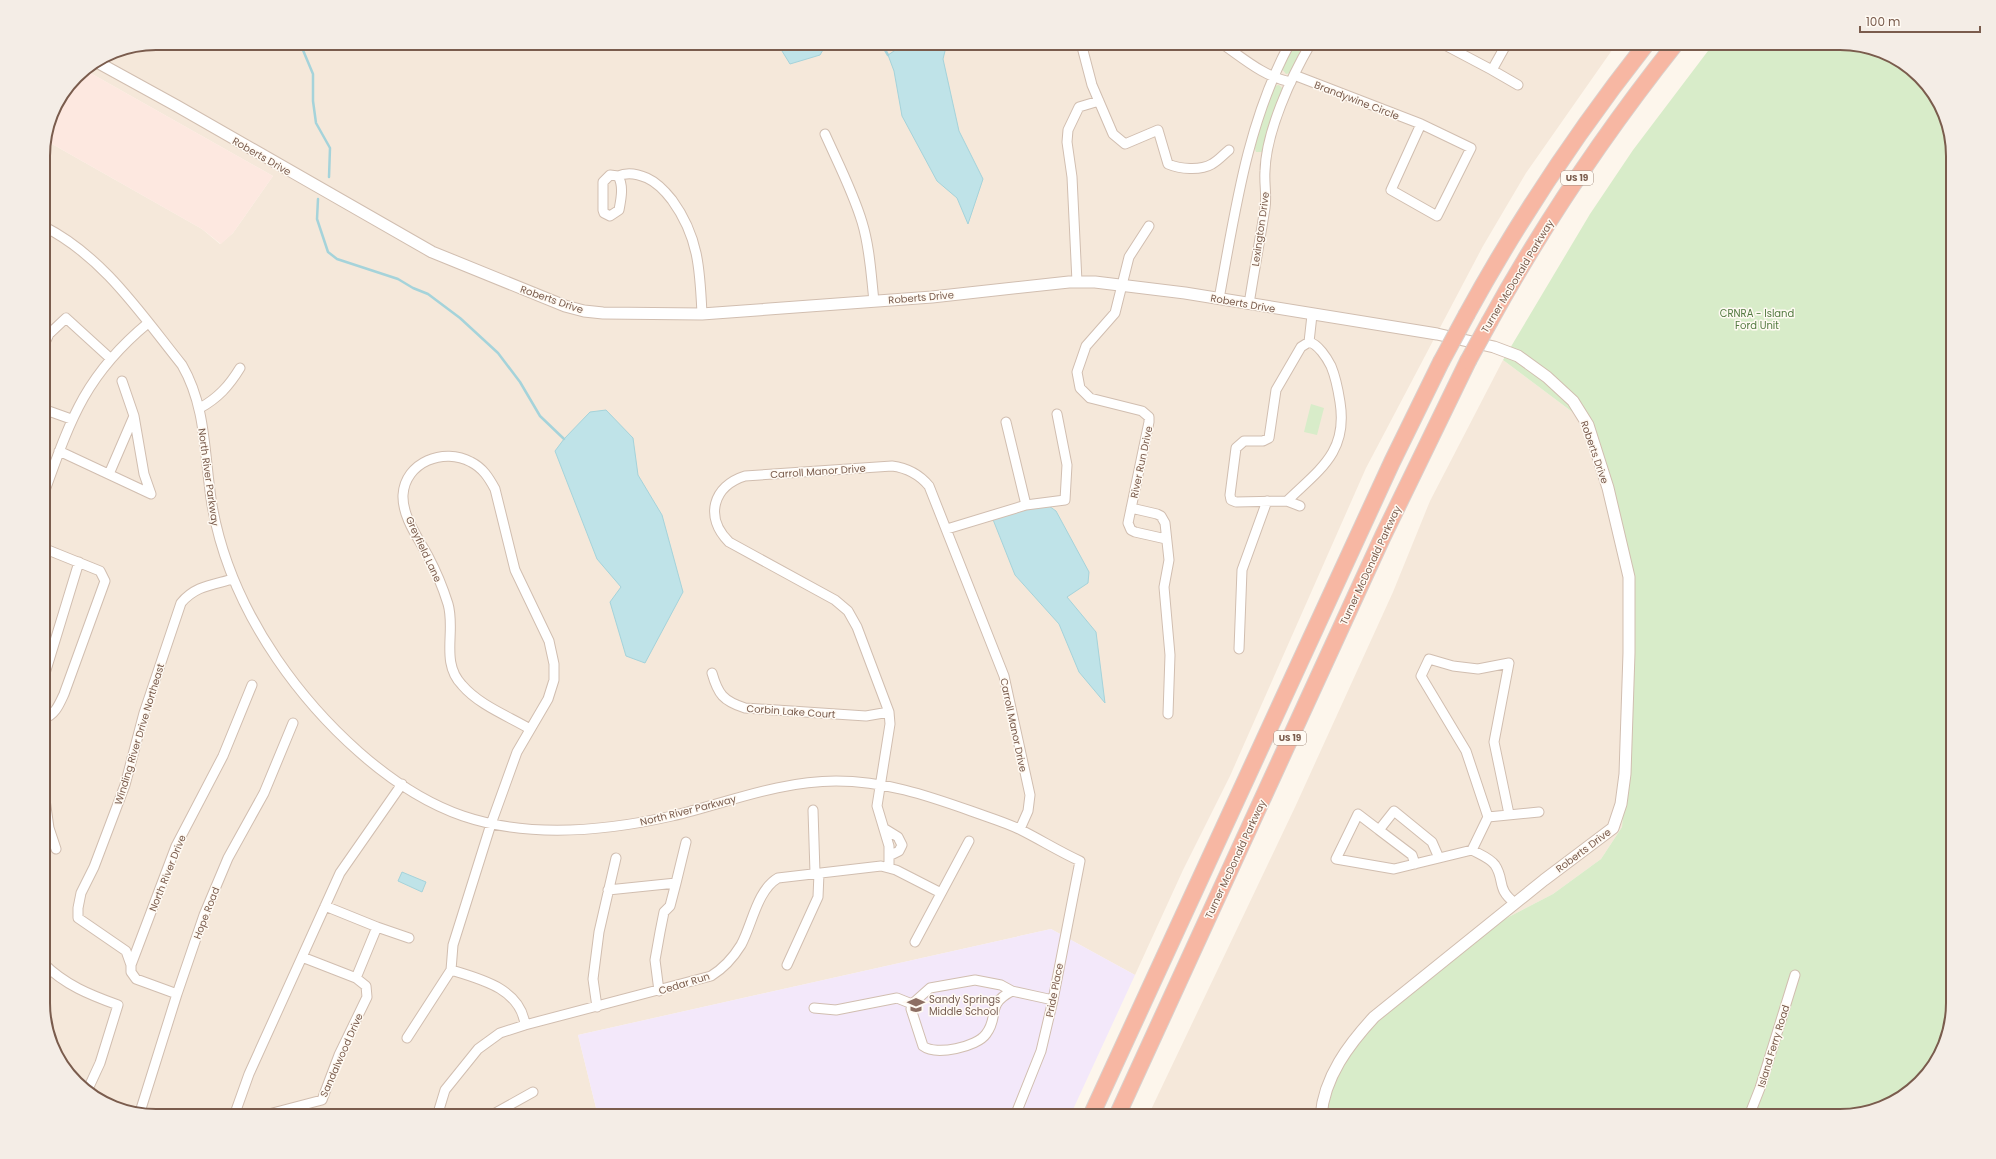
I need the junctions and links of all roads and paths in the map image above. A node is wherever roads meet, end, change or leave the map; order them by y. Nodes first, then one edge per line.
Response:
1 (1083, 50) edge
2 (1232, 50) edge
3 (1287, 50) edge
4 (1307, 50) edge
5 (1454, 50) edge
6 (1503, 50) edge
7 (1642, 50) edge
8 (1671, 50) edge
9 (102, 65) edge
10 (1492, 70) junction
11 (1274, 78) junction
12 (1292, 79) junction
13 (1518, 85) dead end
14 (1099, 102) junction
15 (1421, 124) junction
16 (825, 134) dead end
17 (1229, 150) dead end
18 (618, 176) dead end
19 (1149, 226) dead end
20 (50, 230) edge
21 (1077, 282) junction
22 (1122, 285) junction
23 (1219, 299) junction
24 (874, 302) junction
25 (1249, 304) junction
26 (702, 314) junction
27 (1312, 314) junction
28 (148, 323) junction
29 (50, 333) edge
30 (1309, 342) junction
31 (110, 359) junction
32 (240, 368) dead end
33 (122, 381) dead end
34 (200, 408) junction
35 (50, 412) edge
36 (1057, 414) dead end
37 (134, 416) junction
38 (71, 419) junction
39 (1006, 422) dead end
40 (59, 451) junction
41 (109, 474) junction
42 (50, 476) edge
43 (1267, 501) junction
44 (1287, 501) junction
45 (1026, 505) junction
46 (1300, 506) dead end
47 (1131, 508) junction
48 (947, 529) junction
49 (1166, 539) junction
50 (50, 551) edge
51 (79, 562) junction
52 (233, 579) junction
53 (1239, 648) dead end
54 (50, 657) edge
55 (712, 673) dead end
56 (252, 685) dead end
57 (889, 712) junction
58 (1168, 714) dead end
59 (50, 717) edge
60 (293, 723) dead end
61 (530, 729) junction
62 (402, 784) junction
63 (880, 784) junction
64 (814, 810) dead end
65 (1539, 812) dead end
66 (1509, 814) junction
67 (1488, 817) junction
68 (491, 824) junction
69 (885, 829) junction
70 (1020, 829) junction
71 (1379, 830) junction
72 (50, 831) edge
73 (969, 841) dead end
74 (686, 842) dead end
75 (56, 849) dead end
76 (1472, 850) junction
77 (889, 856) junction
78 (616, 858) dead end
79 (1439, 858) junction
80 (1080, 861) joint
81 (1415, 864) junction
82 (889, 868) junction
83 (817, 873) junction
84 (676, 883) junction
85 (608, 890) junction
86 (941, 893) junction
87 (1515, 903) junction
88 (325, 906) junction
89 (378, 927) junction
90 (409, 938) dead end
91 (915, 942) dead end
92 (302, 957) junction
93 (787, 965) dead end
94 (131, 966) junction
95 (50, 969) edge
96 (451, 970) junction
97 (1795, 975) dead end
98 (356, 978) junction
99 (1012, 990) junction
100 (659, 991) junction
101 (177, 994) junction
102 (1053, 1000) junction
103 (912, 1004) junction
104 (597, 1007) junction
105 (814, 1008) dead end
106 (525, 1025) junction
107 (407, 1038) dead end
108 (90, 1086) edge
109 (532, 1092) dead end
110 (141, 1108) edge
111 (236, 1109) edge
112 (288, 1109) edge
113 (439, 1109) edge
114 (502, 1109) edge
115 (1019, 1109) edge
116 (1094, 1109) edge
117 (1120, 1109) edge
118 (1322, 1109) edge
119 (1752, 1109) edge

1 - 14 street
2 - 11 street
3 - 11 street
4 - 12 street, Lexington Drive
5 - 10 street
6 - 10 street
7 - 116 highway, US 19, bridge
8 - 117 highway, Turner McDonald Parkway / US 19, bridge
9 - 26 street, Roberts Drive
10 - 13 street
11 - 12 street, Brandywine Circle
11 - 23 street
12 - 15 street, Brandywine Circle
12 - 25 street, Lexington Drive
14 - 17 street
14 - 21 street
15 - 15 street, Brandywine Circle
16 - 24 street
18 - 26 street
19 - 22 street
20 - 28 street, North River Parkway
21 - 22 street, Roberts Drive
21 - 24 street, Roberts Drive
22 - 23 street, Roberts Drive
22 - 47 street, River Run Drive
23 - 25 street, Roberts Drive
24 - 26 street, Roberts Drive
25 - 27 street, Roberts Drive
27 - 30 street
27 - 87 street, Roberts Drive
28 - 31 street
28 - 34 street, North River Parkway
29 - 31 street
30 - 43 street
30 - 44 street
31 - 38 street
32 - 34 street
33 - 37 street
34 - 52 street, North River Parkway
35 - 38 street
36 - 45 street
37 - 41 street
37 - 41 street
38 - 40 street
39 - 45 street
40 - 41 street
40 - 42 street
43 - 44 street
43 - 53 street
44 - 46 street
45 - 48 street
47 - 49 street
47 - 49 street
48 - 57 street, Carroll Manor Drive
48 - 70 street, Carroll Manor Drive
49 - 58 street
50 - 51 street
51 - 54 street
51 - 59 street
52 - 62 street, North River Parkway
52 - 94 street, Winding River Drive Northeast
55 - 57 street, Corbin Lake Court
56 - 94 street, North River Drive
57 - 63 street, Carroll Manor Drive
60 - 101 street, Hope Road
61 - 61 street, Greyfield Lane
61 - 68 street, Greyfield Lane
62 - 68 street, North River Parkway
62 - 88 street
63 - 68 street, North River Parkway
63 - 69 street
63 - 70 street, North River Parkway
64 - 83 street
65 - 66 street
66 - 67 street
66 - 67 street
67 - 76 street
68 - 96 street, Greyfield Lane
69 - 77 street
69 - 77 street
70 - 80 street, North River Parkway
71 - 79 street
71 - 81 street
71 - 81 street
72 - 75 street
73 - 86 street
74 - 84 street
76 - 79 street
76 - 87 street
77 - 82 street
78 - 85 street
79 - 81 street
80 - 102 street, Pride Place
82 - 83 street, Cedar Run
82 - 86 street, Cedar Run
83 - 93 street
83 - 100 street, Cedar Run
84 - 85 street
84 - 100 street
85 - 104 street
86 - 91 street
87 - 118 street, Roberts Drive
88 - 89 street
88 - 92 street
89 - 90 street
89 - 98 street
92 - 98 street
92 - 111 street
94 - 101 street
95 - 108 street
96 - 106 street
96 - 107 street
97 - 119 street, Island Ferry Road
98 - 112 street, Sandalwood Drive
99 - 102 street
99 - 103 street
99 - 103 street
100 - 104 street, Cedar Run
101 - 110 street, Hope Road
102 - 115 street, Pride Place
103 - 105 street
104 - 106 street, Cedar Run
106 - 113 street, Cedar Run
109 - 114 street

